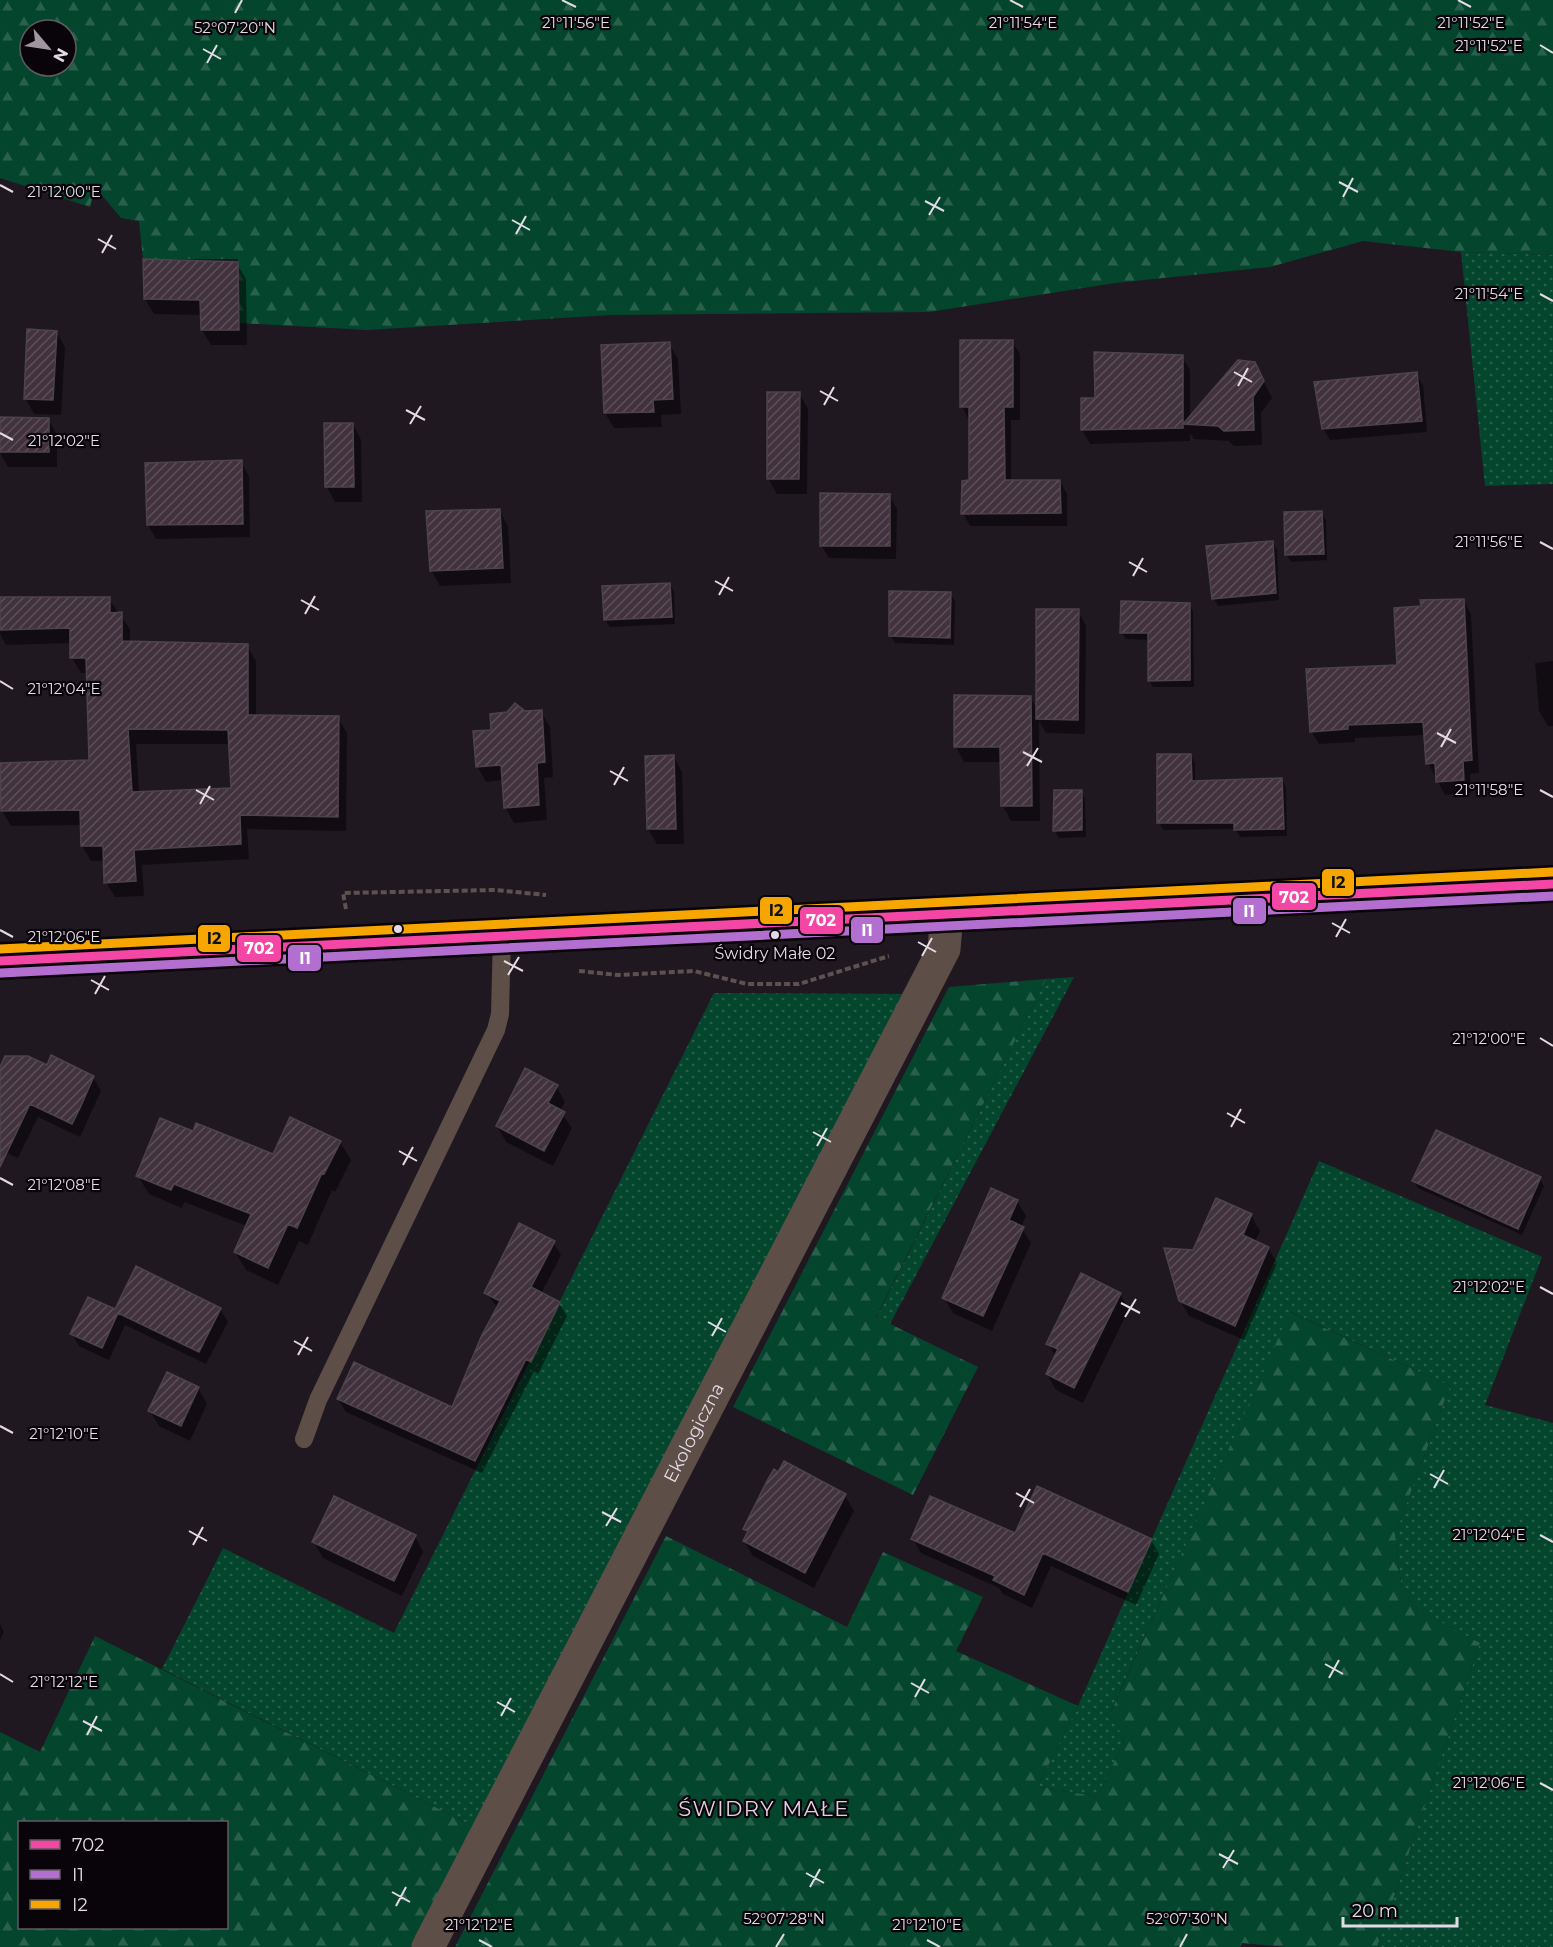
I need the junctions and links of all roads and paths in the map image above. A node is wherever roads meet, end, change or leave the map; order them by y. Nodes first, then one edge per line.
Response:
1 (1553, 884) edge
2 (548, 896) dead end
3 (947, 914) junction
4 (502, 935) junction
5 (352, 942) junction
6 (944, 949) junction
7 (0, 961) edge
8 (575, 971) dead end
9 (304, 1439) dead end
10 (428, 1947) edge

1 - 3 main road
2 - 5 path
3 - 4 main road
3 - 6 street, Ekologiczna
4 - 5 main road
4 - 9 lane
5 - 7 main road
6 - 8 path
6 - 10 street, Ekologiczna

